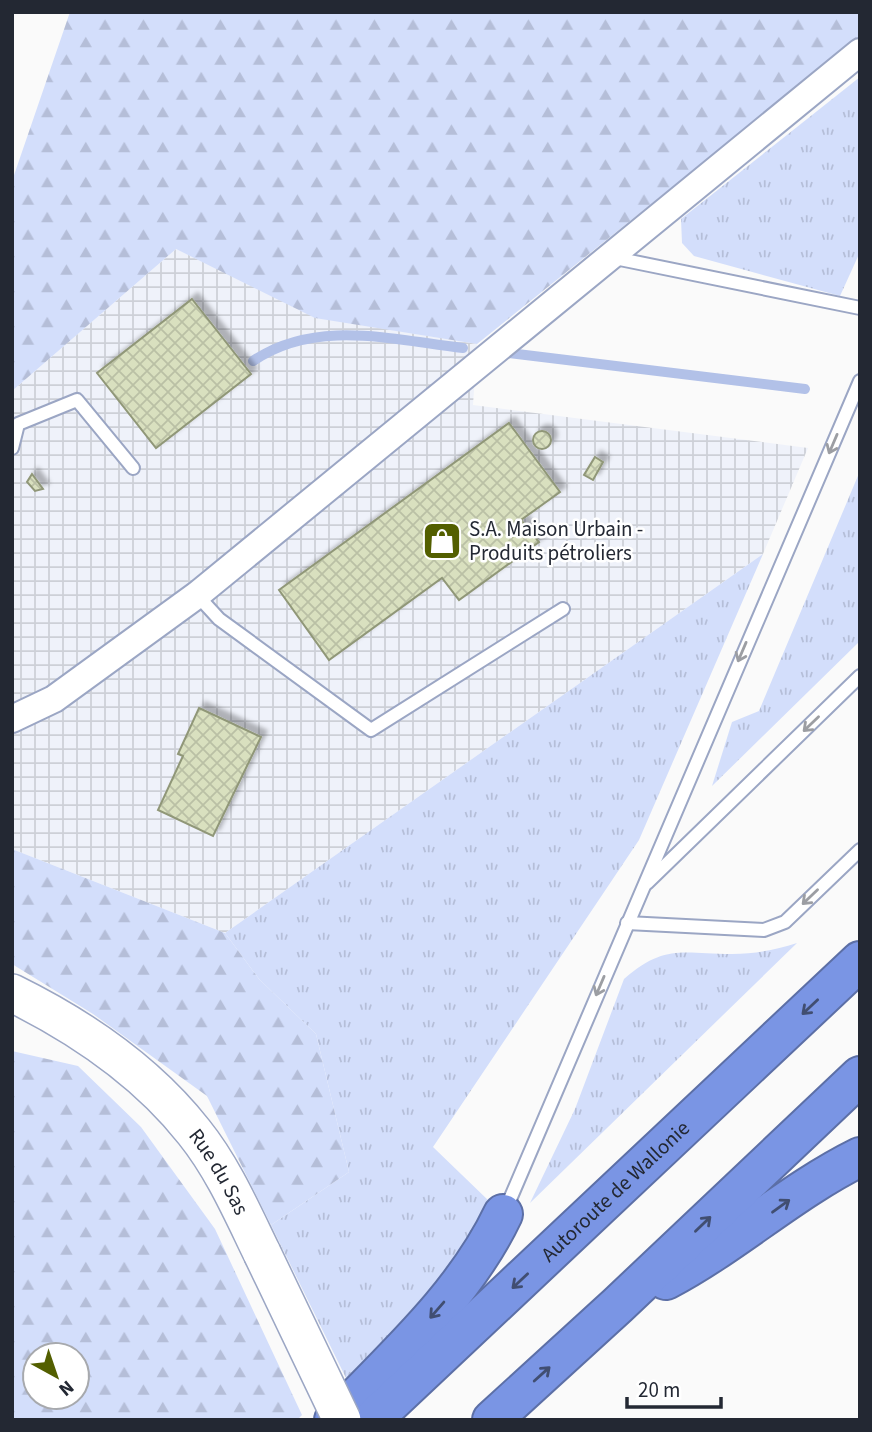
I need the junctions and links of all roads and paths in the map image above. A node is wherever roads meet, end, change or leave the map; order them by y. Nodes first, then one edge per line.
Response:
1 (860, 52) edge
2 (607, 257) junction
3 (860, 308) edge
4 (860, 381) edge
5 (12, 448) edge
6 (133, 468) dead end
7 (197, 595) junction
8 (563, 609) dead end
9 (860, 676) edge
10 (12, 719) edge
11 (860, 850) edge
12 (642, 888) junction
13 (627, 923) junction
14 (860, 961) edge
15 (12, 993) edge
16 (860, 1076) edge
17 (860, 1157) edge
18 (503, 1214) joint
19 (618, 1305) junction
20 (334, 1420) edge
21 (342, 1420) edge
22 (372, 1420) edge
23 (492, 1420) edge

1 - 2 street
2 - 3 lane
2 - 7 street
4 -> 12 lane
5 - 6 lane
7 - 8 lane
7 - 10 street
9 -> 12 lane
11 -> 13 lane
12 - 13 lane
13 -> 18 lane
14 -> 22 highway, Autoroute de Wallonie
15 - 21 street, Rue du Sas, bridge
19 -> 16 highway
19 -> 17 highway
18 -> 20 highway
23 -> 19 highway

